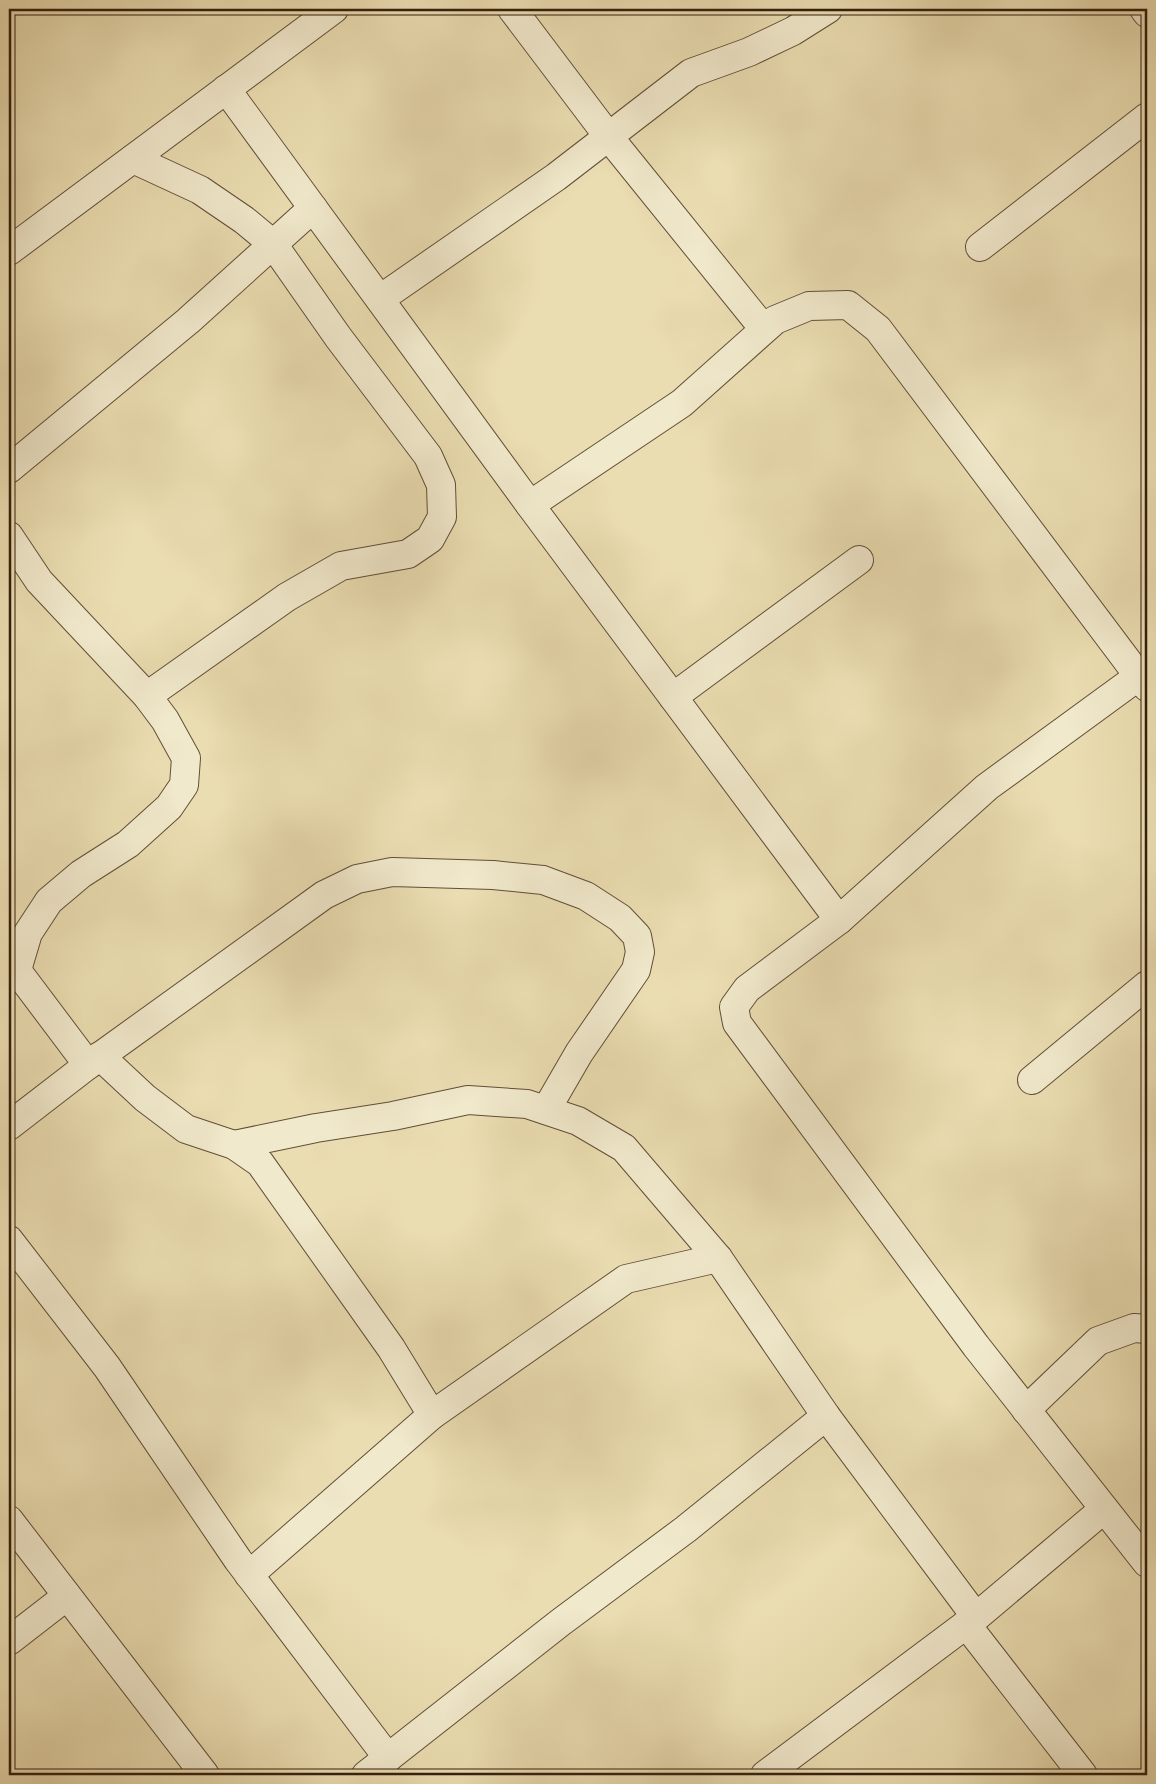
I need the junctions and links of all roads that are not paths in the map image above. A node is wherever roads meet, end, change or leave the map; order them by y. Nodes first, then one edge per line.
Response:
1 (334, 9) edge
2 (512, 9) edge
3 (828, 9) edge
4 (1144, 9) edge
5 (1147, 13) edge
6 (226, 89) junction
7 (1147, 117) edge
8 (608, 136) junction
9 (133, 159) junction
10 (313, 208) junction
11 (273, 244) junction
12 (980, 247) dead end
13 (9, 251) edge
14 (380, 299) junction
15 (764, 329) junction
16 (9, 469) edge
17 (530, 505) junction
18 (9, 536) edge
19 (859, 560) dead end
20 (1143, 682) edge
21 (147, 696) junction
22 (673, 697) junction
23 (839, 920) junction
24 (13, 965) edge
25 (1147, 985) edge
26 (94, 1060) junction
27 (1032, 1080) dead end
28 (546, 1110) junction
29 (9, 1126) edge
30 (234, 1145) junction
31 (9, 1240) edge
32 (718, 1258) junction
33 (1147, 1330) edge
34 (1026, 1410) junction
35 (432, 1415) junction
36 (826, 1416) junction
37 (1104, 1508) junction
38 (9, 1520) edge
39 (1147, 1563) edge
40 (249, 1575) junction
41 (67, 1596) junction
42 (971, 1621) junction
43 (9, 1641) edge
44 (388, 1758) junction
45 (205, 1775) edge
46 (366, 1775) edge
47 (765, 1775) edge
48 (1083, 1775) edge

1 - 6 street
2 - 8 street
3 - 8 street
4 - 5 street
6 - 9 street
6 - 10 street
7 - 12 street
8 - 14 street
8 - 15 street
9 - 11 street
9 - 13 street
10 - 11 street
10 - 14 street
11 - 16 street
11 - 21 street
14 - 17 street
15 - 17 street
15 - 20 street
17 - 22 street
18 - 21 street
19 - 22 street
20 - 23 street
21 - 24 street
22 - 23 street
23 - 34 street
24 - 26 street
25 - 27 street
26 - 28 street
26 - 29 street
26 - 30 street
28 - 30 street
28 - 32 street
30 - 35 street
31 - 40 street
32 - 35 street
32 - 36 street
33 - 34 street
34 - 37 street
35 - 40 street
36 - 42 street
36 - 44 street
37 - 39 street
37 - 42 street
38 - 41 street
40 - 44 street
41 - 43 street
41 - 45 street
42 - 47 street
42 - 48 street
44 - 46 street

